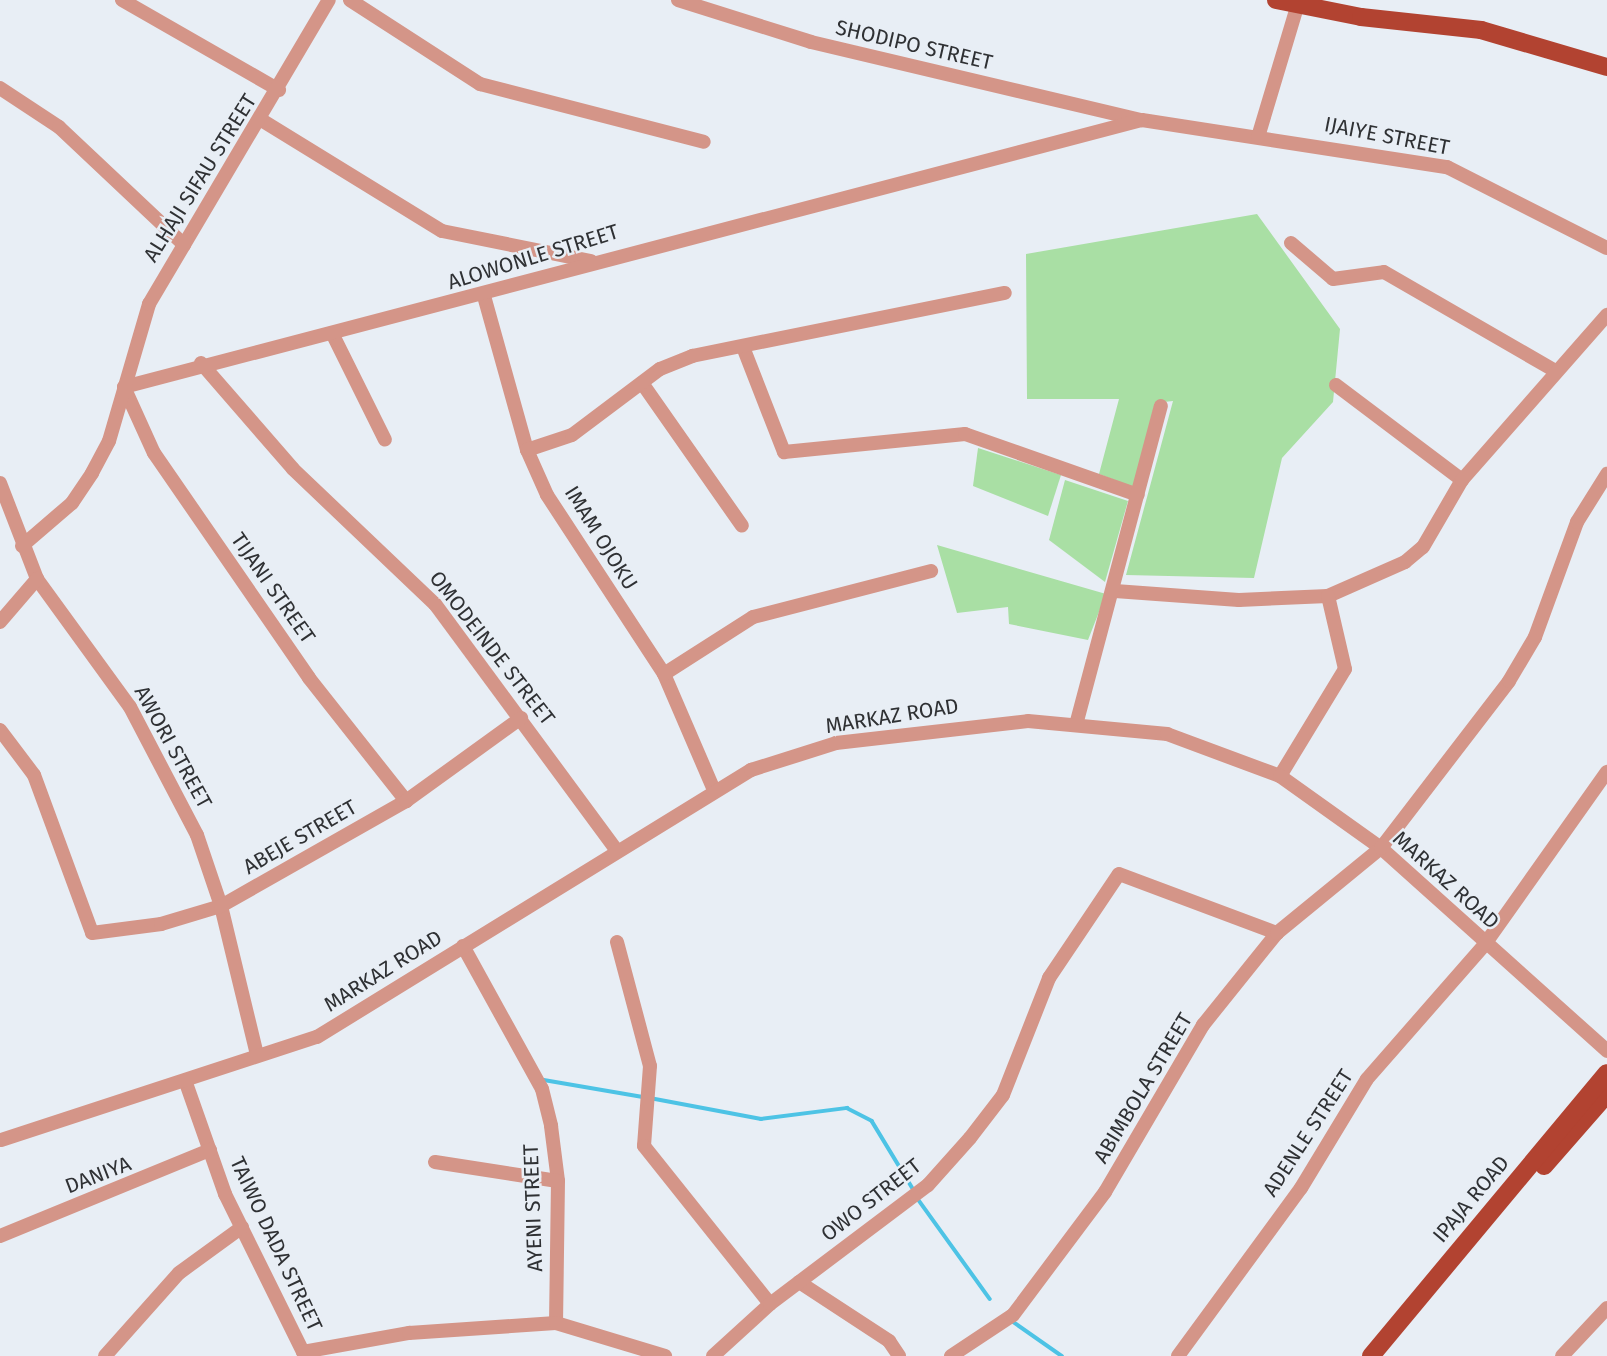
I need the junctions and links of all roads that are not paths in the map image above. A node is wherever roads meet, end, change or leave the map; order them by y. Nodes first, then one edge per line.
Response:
1 (122, 0) edge
2 (329, 0) edge
3 (350, 0) edge
4 (678, 0) edge
5 (1276, 0) edge
6 (1299, 2) edge
7 (1607, 67) edge
8 (0, 88) edge
9 (279, 90) junction
10 (1142, 120) junction
11 (263, 121) junction
12 (1258, 137) junction
13 (705, 142) dead end
14 (1291, 243) dead end
15 (184, 245) junction
16 (1607, 248) edge
17 (591, 261) junction
18 (1005, 293) dead end
19 (484, 296) junction
20 (1607, 315) edge
21 (332, 332) junction
22 (743, 347) junction
23 (201, 363) junction
24 (1554, 370) junction
25 (642, 383) junction
26 (1336, 385) dead end
27 (124, 387) junction
28 (1161, 406) dead end
29 (385, 440) dead end
30 (527, 450) junction
31 (1607, 474) edge
32 (1462, 480) junction
33 (0, 483) edge
34 (1138, 495) junction
35 (742, 526) dead end
36 (22, 546) junction
37 (931, 571) dead end
38 (37, 579) junction
39 (1115, 591) junction
40 (1328, 596) junction
41 (0, 622) edge
42 (664, 674) junction
43 (521, 718) junction
44 (1077, 721) junction
45 (0, 730) edge
46 (1607, 772) edge
47 (1280, 776) junction
48 (714, 790) junction
49 (406, 801) junction
50 (1381, 849) junction
51 (617, 851) junction
52 (221, 906) junction
53 (1277, 933) junction
54 (617, 942) dead end
55 (1485, 944) junction
56 (463, 946) junction
57 (1607, 1051) edge
58 (257, 1055) junction
59 (1607, 1073) edge
60 (186, 1083) junction
61 (1607, 1094) edge
62 (1, 1140) edge
63 (210, 1150) junction
64 (435, 1162) dead end
65 (558, 1181) junction
66 (242, 1227) junction
67 (0, 1236) edge
68 (799, 1282) junction
69 (770, 1304) junction
70 (1607, 1308) edge
71 (556, 1323) junction
72 (105, 1356) edge
73 (665, 1356) edge
74 (713, 1356) edge
75 (899, 1356) edge
76 (951, 1356) edge
77 (1178, 1356) edge
78 (1371, 1356) edge
79 (1384, 1356) edge
80 (1562, 1356) edge

1 - 9 street
2 - 9 street, ALHAJI SIFAU STREET
3 - 13 street
4 - 10 street, SHODIPO STREET
5 - 6 main road
6 - 7 main road
6 - 12 street
8 - 15 street
9 - 11 street, ALHAJI SIFAU STREET
10 - 12 street, IJAIYE STREET
10 - 17 street, ALOWONLE STREET
11 - 15 street, ALHAJI SIFAU STREET
11 - 17 street
12 - 16 street, IJAIYE STREET
14 - 24 street
15 - 27 street, ALHAJI SIFAU STREET
17 - 19 street, ALOWONLE STREET
18 - 22 street
19 - 21 street, ALOWONLE STREET
19 - 30 street, IMAM OJOKU
20 - 24 street
21 - 23 street, ALOWONLE STREET
21 - 29 street
22 - 25 street
22 - 34 street
23 - 27 street, ALOWONLE STREET
23 - 43 street, OMODEINDE STREET
24 - 32 street
25 - 30 street
25 - 35 street
26 - 32 street
27 - 36 street
27 - 49 street, TIJANI STREET
28 - 34 street
30 - 42 street, IMAM OJOKU
31 - 50 street, ABIMBOLA STREET
32 - 40 street
33 - 36 street, AWORI STREET
34 - 39 street
36 - 38 street, AWORI STREET
37 - 42 street
38 - 41 street
38 - 52 street, AWORI STREET
39 - 40 street
39 - 44 street
40 - 47 street
42 - 48 street, IMAM OJOKU
43 - 49 street, ABEJE STREET
43 - 51 street, OMODEINDE STREET
44 - 47 street, MARKAZ ROAD
44 - 48 street, MARKAZ ROAD
45 - 52 street, ABEJE STREET
46 - 55 street, ADENLE STREET
47 - 50 street, MARKAZ ROAD
48 - 51 street, MARKAZ ROAD
49 - 52 street, ABEJE STREET
50 - 53 street, ABIMBOLA STREET
50 - 55 street, MARKAZ ROAD
51 - 56 street, MARKAZ ROAD
52 - 58 street, AWORI STREET
53 - 68 street, OWO STREET
53 - 76 street, ABIMBOLA STREET
54 - 69 street
55 - 57 street, MARKAZ ROAD
55 - 77 street, ADENLE STREET
56 - 58 street, MARKAZ ROAD
56 - 65 street, AYENI STREET
58 - 60 street, MARKAZ ROAD
59 - 78 main road, IPAJA ROAD
60 - 62 street, MARKAZ ROAD
60 - 63 street, TAIWO DADA STREET
61 - 79 main road, IPAJA ROAD
63 - 66 street, TAIWO DADA STREET
63 - 67 street, DANIYA
64 - 65 street
65 - 71 street, AYENI STREET
66 - 71 street, TAIWO DADA STREET
66 - 72 street
68 - 69 street, OWO STREET
68 - 75 street
69 - 74 street, OWO STREET
70 - 80 street
71 - 73 street, TAIWO DADA STREET

